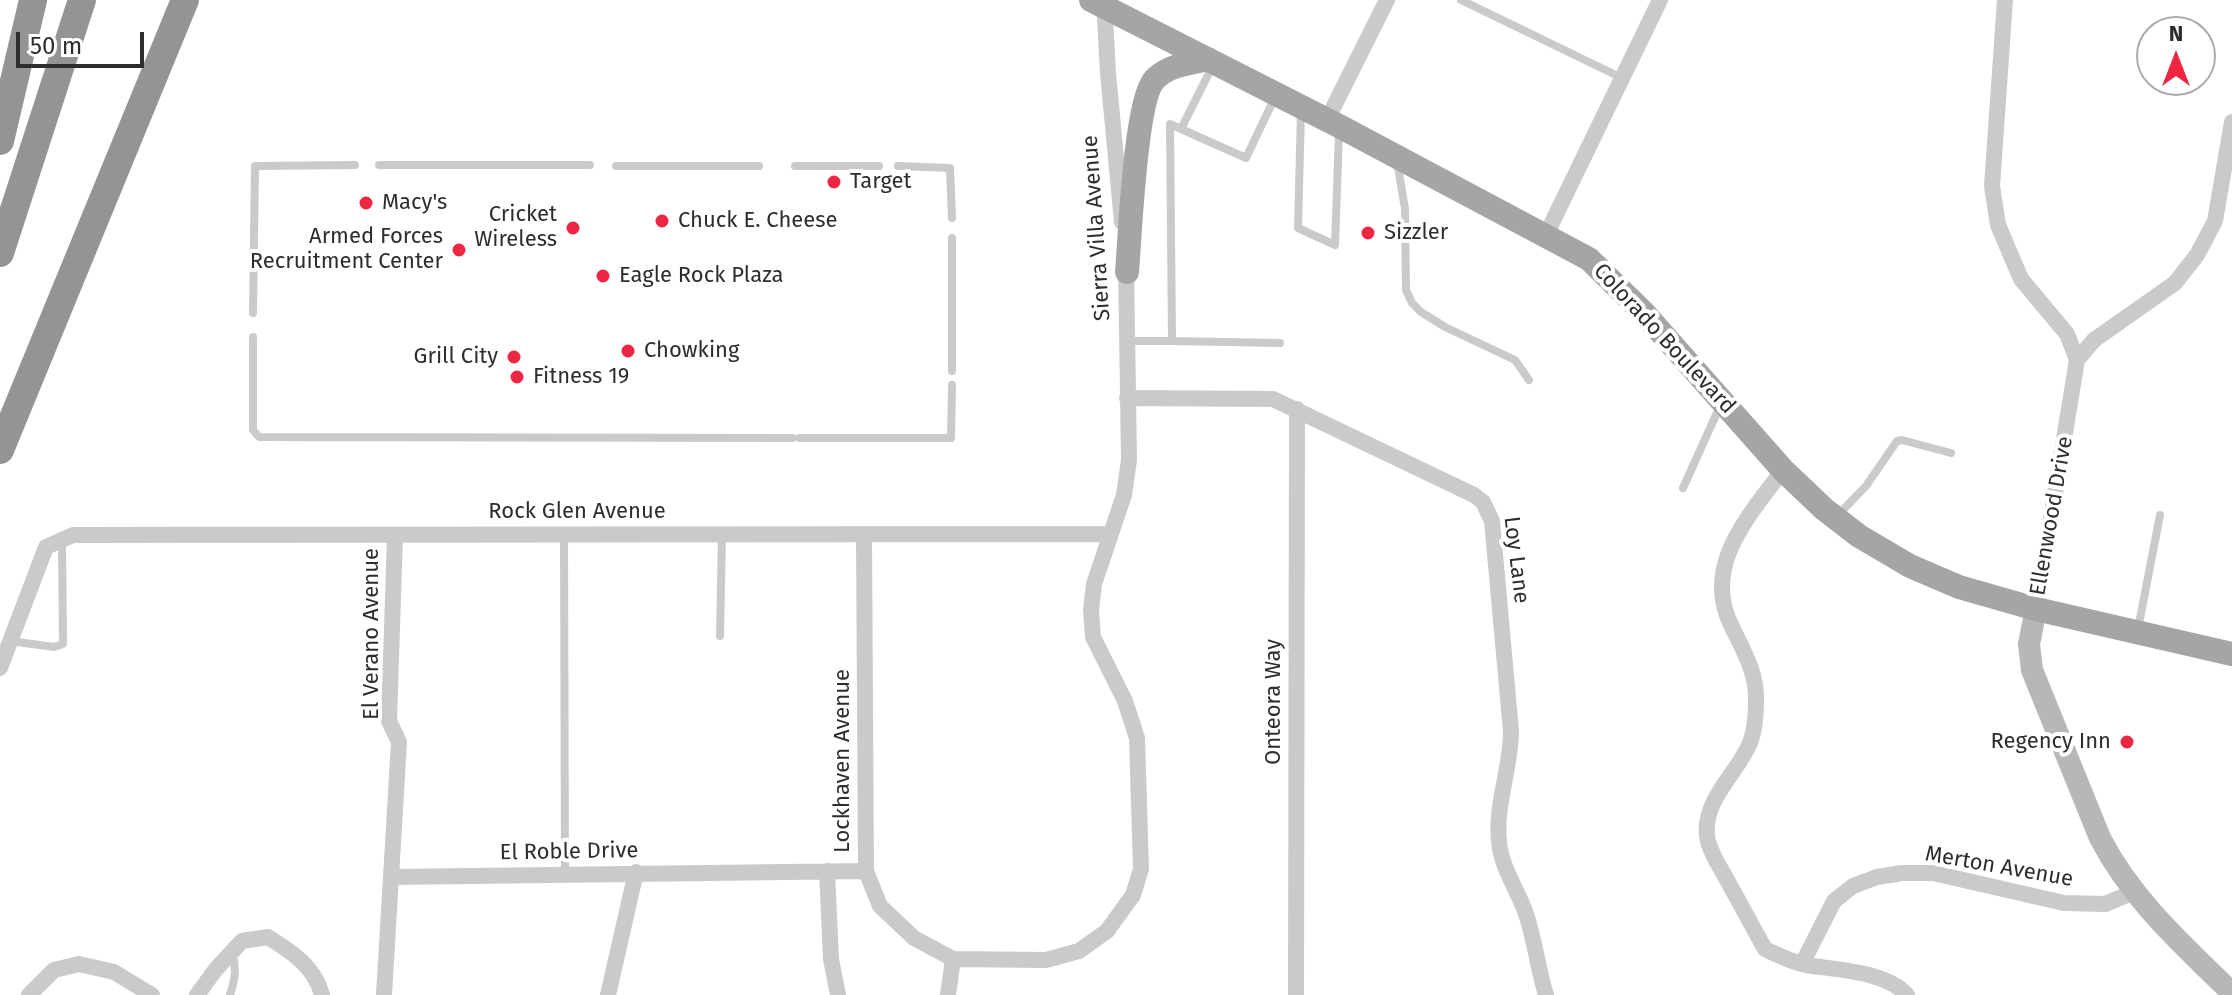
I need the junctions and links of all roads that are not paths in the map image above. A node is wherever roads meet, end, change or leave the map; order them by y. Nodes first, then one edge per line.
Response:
1 (33, 0) edge
2 (82, 0) edge
3 (185, 0) edge
4 (1387, 0) edge
5 (1461, 0) edge
6 (1660, 0) edge
7 (2005, 0) edge
8 (1100, 2) edge
9 (1211, 61) junction
10 (1622, 79) junction
11 (1276, 94) junction
12 (1301, 106) junction
13 (2232, 122) edge
14 (1333, 123) junction
15 (1181, 129) junction
16 (0, 141) edge
17 (1397, 156) junction
18 (958, 159) dead end
19 (355, 165) dead end
20 (379, 165) dead end
21 (590, 165) dead end
22 (616, 166) dead end
23 (759, 166) dead end
24 (795, 166) dead end
25 (879, 166) dead end
26 (898, 166) dead end
27 (950, 168) junction
28 (952, 218) dead end
29 (1546, 235) junction
30 (952, 238) dead end
31 (0, 253) edge
32 (1127, 272) junction
33 (253, 313) dead end
34 (253, 337) dead end
35 (1127, 341) junction
36 (1172, 341) junction
37 (1280, 343) dead end
38 (2077, 360) junction
39 (952, 371) dead end
40 (1529, 380) dead end
41 (952, 385) dead end
42 (1127, 398) junction
43 (1722, 401) junction
44 (1297, 409) junction
45 (0, 450) edge
46 (1951, 453) dead end
47 (1783, 470) junction
48 (1683, 488) dead end
49 (2160, 515) dead end
50 (1836, 518) junction
51 (564, 534) junction
52 (722, 534) junction
53 (864, 534) junction
54 (1111, 534) junction
55 (395, 535) junction
56 (54, 544) junction
57 (2036, 609) junction
58 (2137, 633) junction
59 (720, 636) dead end
60 (10, 641) junction
61 (2232, 654) edge
62 (0, 668) edge
63 (827, 871) junction
64 (866, 871) junction
65 (636, 872) junction
66 (565, 874) junction
67 (391, 877) junction
68 (2134, 892) junction
69 (232, 952) junction
70 (953, 959) junction
71 (1802, 964) junction
72 (2232, 993) edge
73 (29, 995) edge
74 (152, 995) edge
75 (197, 995) edge
76 (230, 995) edge
77 (322, 995) edge
78 (384, 995) edge
79 (608, 995) edge
80 (838, 995) edge
81 (948, 995) edge
82 (1296, 995) edge
83 (1546, 995) edge
84 (1907, 995) edge

1 - 16 highway
2 - 31 highway
3 - 45 highway
4 - 14 street
5 - 10 lane
6 - 10 street
7 - 38 street
8 - 9 main road, Colorado Boulevard
8 - 32 street, Sierra Villa Avenue
9 - 11 main road, Colorado Boulevard
9 - 15 lane
9 - 32 main road
10 - 29 street
11 - 12 main road, Colorado Boulevard
11 - 15 lane
12 - 14 main road, Colorado Boulevard
12 - 14 lane
13 - 38 street
14 - 17 main road, Colorado Boulevard
15 - 36 lane
17 - 29 main road, Colorado Boulevard
17 - 40 lane
18 - 27 lane
19 - 33 lane
20 - 21 lane
22 - 23 lane
24 - 25 lane
26 - 27 lane
27 - 28 lane
29 - 43 main road, Colorado Boulevard
30 - 39 lane
32 - 35 street, Sierra Villa Avenue
34 - 41 lane
35 - 36 lane
35 - 42 street, Sierra Villa Avenue
36 - 37 lane
38 - 57 street, Ellenwood Drive
42 - 44 street, Loy Lane
42 - 54 street, Sierra Villa Avenue
43 - 47 main road, Colorado Boulevard
43 - 48 lane
44 - 82 street, Onteora Way
44 - 83 street, Loy Lane
46 - 50 lane
47 - 50 main road, Colorado Boulevard
47 - 71 street
49 - 58 lane
50 - 57 main road, Colorado Boulevard
51 - 52 street, Rock Glen Avenue
51 - 55 street, Rock Glen Avenue
51 - 66 lane
52 - 53 street, Rock Glen Avenue
52 - 59 lane
53 - 54 street, Rock Glen Avenue
53 - 64 street, Lockhaven Avenue
54 - 70 street, Sierra Villa Avenue
55 - 56 street, Rock Glen Avenue
55 - 67 street, El Verano Avenue
56 - 60 street
56 - 60 lane
57 - 58 main road, Colorado Boulevard
57 - 68 street, Ellenwood Drive
58 - 61 main road, Colorado Boulevard
60 - 62 street
63 - 64 street, El Roble Drive
63 - 65 street, El Roble Drive
63 - 80 street
64 - 70 street, Lockhaven Avenue
65 - 66 street, El Roble Drive
65 - 79 street
66 - 67 street, El Roble Drive
67 - 78 street
68 - 71 street, Merton Avenue
68 - 72 street, Ellenwood Drive
69 - 75 street
69 - 76 lane
69 - 77 street
70 - 81 street
71 - 84 street
73 - 74 street

